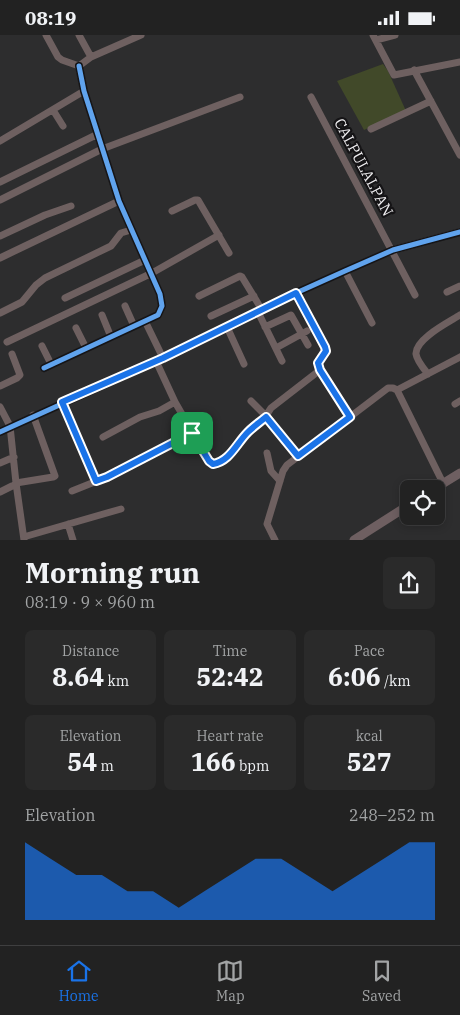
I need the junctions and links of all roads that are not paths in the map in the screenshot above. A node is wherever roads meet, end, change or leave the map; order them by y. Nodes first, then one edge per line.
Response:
1 (46, 35) edge
2 (79, 35) edge
3 (141, 35) edge
4 (395, 35) edge
5 (375, 37) edge
6 (91, 57) junction
7 (460, 62) edge
8 (79, 65) junction
9 (414, 70) junction
10 (84, 91) junction
11 (240, 97) dead end
12 (311, 97) dead end
13 (430, 101) junction
14 (53, 110) junction
15 (63, 126) dead end
16 (371, 129) dead end
17 (98, 134) junction
18 (0, 141) edge
19 (102, 149) junction
20 (460, 155) edge
21 (0, 182) edge
22 (0, 200) edge
23 (119, 201) junction
24 (71, 206) dead end
25 (172, 211) dead end
26 (131, 231) junction
27 (460, 232) edge
28 (219, 235) junction
29 (0, 236) edge
30 (393, 250) junction
31 (228, 253) dead end
32 (0, 258) edge
33 (145, 260) junction
34 (345, 271) junction
35 (152, 273) junction
36 (460, 285) edge
37 (447, 292) dead end
38 (296, 293) junction
39 (415, 295) dead end
40 (199, 296) dead end
41 (254, 296) junction
42 (65, 298) dead end
43 (125, 306) dead end
44 (260, 311) junction
45 (0, 313) edge
46 (102, 315) dead end
47 (460, 315) edge
48 (211, 316) dead end
49 (145, 321) junction
50 (372, 323) dead end
51 (134, 326) junction
52 (227, 327) junction
53 (266, 327) junction
54 (76, 328) dead end
55 (305, 333) junction
56 (111, 337) junction
57 (7, 342) dead end
58 (308, 345) dead end
59 (42, 346) dead end
60 (86, 348) junction
61 (276, 348) junction
62 (12, 354) dead end
63 (460, 357) edge
64 (159, 359) junction
65 (282, 361) dead end
66 (244, 364) dead end
67 (320, 370) junction
68 (428, 374) junction
69 (0, 386) edge
70 (397, 390) junction
71 (251, 401) dead end
72 (62, 402) junction
73 (175, 403) junction
74 (0, 407) edge
75 (33, 415) junction
76 (266, 417) junction
77 (350, 417) junction
78 (10, 426) junction
79 (0, 432) edge
80 (192, 433) junction
81 (103, 437) dead end
82 (267, 453) dead end
83 (298, 456) junction
84 (14, 457) junction
85 (0, 463) edge
86 (460, 473) edge
87 (442, 480) edge
88 (96, 481) junction
89 (280, 481) junction
90 (445, 482) edge
91 (14, 484) junction
92 (72, 491) dead end
93 (0, 492) edge
94 (121, 509) dead end
95 (400, 511) edge
96 (68, 524) junction
97 (26, 538) edge
98 (357, 539) edge
99 (73, 540) edge
100 (274, 540) edge

1 - 8 street
2 - 6 street
3 - 6 street
4 - 5 street
5 - 9 street
6 - 8 street
7 - 9 street
8 - 10 street
9 - 13 street
10 - 14 street
10 - 17 street
11 - 19 street
12 - 30 street, CALPULALPAN
13 - 16 street
13 - 20 street
14 - 15 street
14 - 18 street
17 - 19 street
17 - 21 street
19 - 22 street
19 - 23 street
23 - 26 street
23 - 32 street
24 - 29 street
25 - 28 street
26 - 33 street
26 - 45 street
27 - 30 street
28 - 31 street
28 - 35 street
30 - 34 street
30 - 39 street, CALPULALPAN
33 - 35 street
33 - 42 street
34 - 38 street
34 - 50 street
35 - 49 street
35 - 57 street
36 - 37 street
38 - 44 street
38 - 67 street
40 - 41 street
41 - 44 street
41 - 48 street
43 - 51 street
44 - 52 street
44 - 53 street
46 - 56 street
47 - 68 street
49 - 51 street
49 - 64 street
51 - 56 street
52 - 64 street
52 - 66 street
53 - 55 street
53 - 61 street
54 - 60 street
55 - 58 street
55 - 61 street
56 - 60 street
59 - 60 street
61 - 65 street
62 - 69 street
63 - 68 street
64 - 72 street
64 - 73 street
67 - 76 street
67 - 77 street
68 - 70 street
70 - 77 street
70 - 87 street
71 - 76 street
72 - 75 street
72 - 88 street
73 - 80 street
73 - 81 street
74 - 78 street
75 - 78 street
75 - 91 street
76 - 80 street
76 - 83 street
77 - 83 street
78 - 79 street
78 - 84 street
80 - 88 street
82 - 89 street
83 - 89 street
84 - 85 street
84 - 91 street
86 - 90 main road
88 - 92 street
89 - 100 street
91 - 93 street
91 - 97 street
94 - 96 street
95 - 98 main road
96 - 97 street
96 - 99 street

